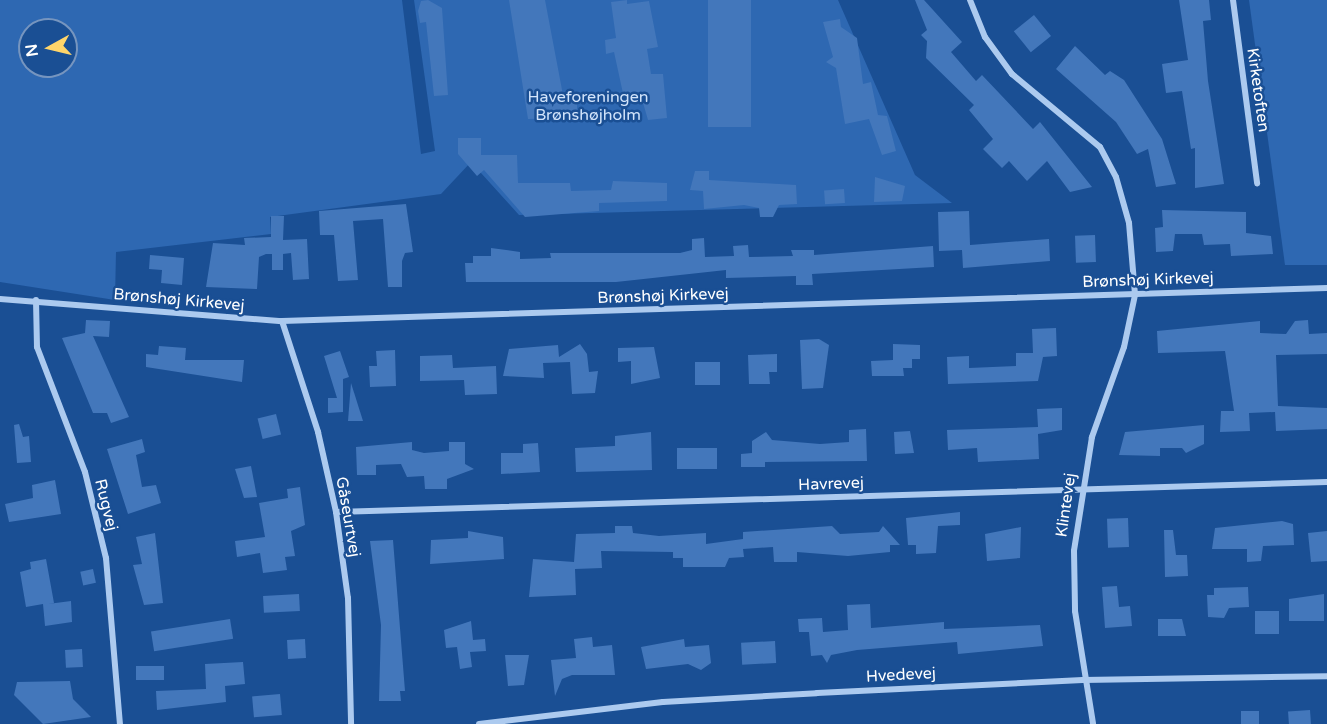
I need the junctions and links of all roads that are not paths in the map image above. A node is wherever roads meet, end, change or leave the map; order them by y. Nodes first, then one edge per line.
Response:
1 (970, 0) edge
2 (1233, 0) edge
3 (1257, 183) dead end
4 (1327, 288) edge
5 (1135, 295) junction
6 (0, 299) edge
7 (36, 300) junction
8 (282, 321) junction
9 (1327, 482) edge
10 (1080, 491) junction
11 (336, 512) junction
12 (1327, 676) edge
13 (1083, 680) junction
14 (120, 724) edge
15 (351, 724) edge
16 (479, 724) edge
17 (1093, 724) edge

1 - 5 street, Klintevej
2 - 3 street, Kirketoften
4 - 5 street, Brønshøj Kirkevej
5 - 8 street, Brønshøj Kirkevej
5 - 10 street, Klintevej
6 - 7 street, Brønshøj Kirkevej
7 - 8 street, Brønshøj Kirkevej
7 - 14 street, Rugvej
8 - 11 street, Gåseurtvej
9 - 10 street, Havrevej
10 - 11 street, Havrevej
10 - 13 street, Klintevej
11 - 15 street, Gåseurtvej
12 - 13 street, Hvedevej
13 - 16 street, Hvedevej
13 - 17 street, Klintevej

